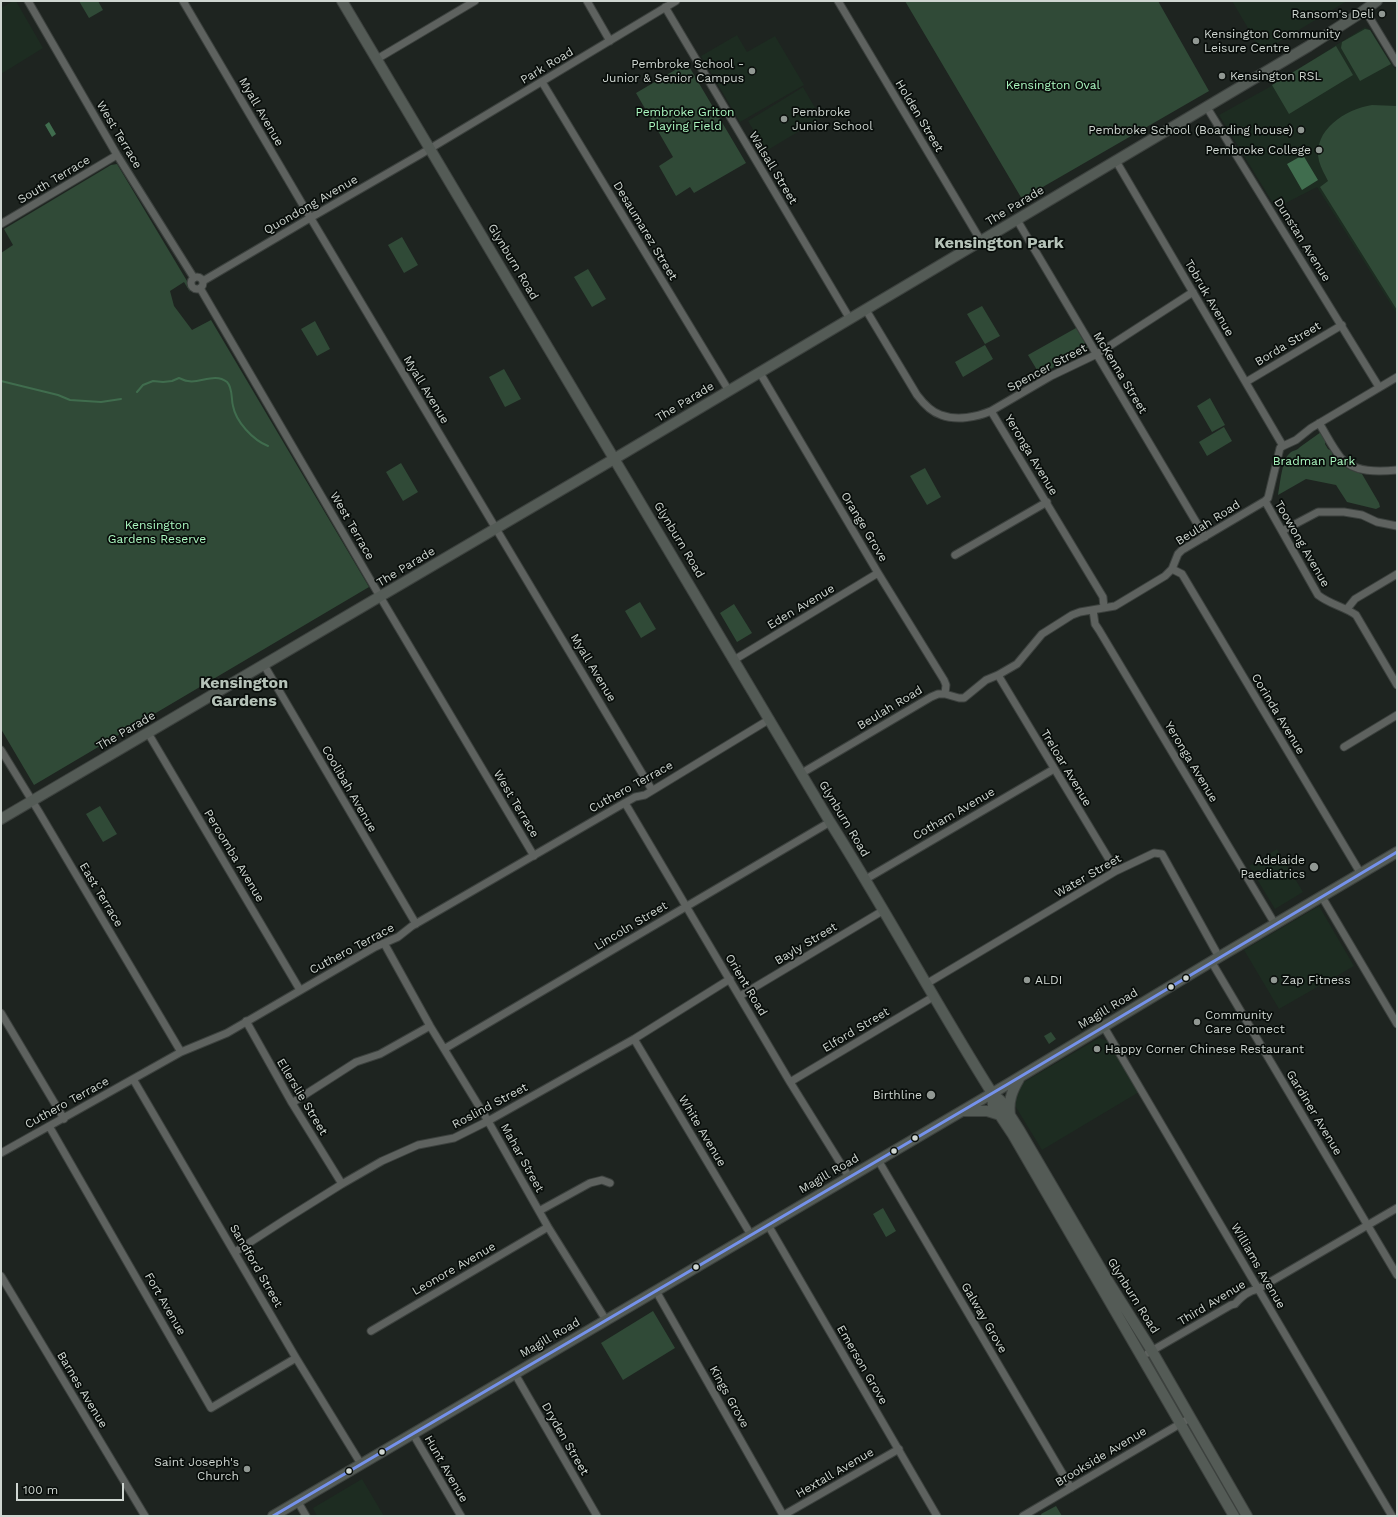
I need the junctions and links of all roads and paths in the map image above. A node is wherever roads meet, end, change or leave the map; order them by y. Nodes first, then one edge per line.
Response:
1 (28, 1) edge
2 (183, 1) edge
3 (342, 1) edge
4 (475, 1) edge
5 (586, 1) edge
6 (676, 1) edge
7 (838, 1) edge
8 (1376, 1) edge
9 (665, 7) junction
10 (1365, 10) junction
11 (610, 41) junction
12 (377, 60) junction
13 (1397, 63) edge
14 (542, 82) junction
15 (1206, 106) junction
16 (430, 149) junction
17 (117, 155) junction
18 (1116, 161) junction
19 (310, 218) junction
20 (1017, 220) junction
21 (2, 223) edge
22 (981, 241) junction
23 (194, 278) junction
24 (202, 285) junction
25 (1193, 292) junction
26 (866, 310) junction
27 (850, 319) junction
28 (1342, 325) junction
29 (1097, 354) junction
30 (760, 373) junction
31 (1397, 377) edge
32 (1246, 382) junction
33 (1379, 387) junction
34 (729, 391) junction
35 (991, 411) junction
36 (1319, 423) junction
37 (1284, 446) junction
38 (614, 459) junction
39 (1397, 470) edge
40 (1265, 501) junction
41 (1047, 502) junction
42 (1397, 526) edge
43 (496, 528) junction
44 (1282, 531) junction
45 (1205, 536) junction
46 (955, 555) dead end
47 (1172, 569) junction
48 (878, 573) junction
49 (1397, 574) edge
50 (381, 597) junction
51 (1104, 608) junction
52 (1347, 609) junction
53 (1093, 610) junction
54 (734, 660) junction
55 (264, 665) junction
56 (998, 675) junction
57 (1397, 685) edge
58 (945, 694) junction
59 (1397, 715) edge
60 (770, 719) junction
61 (148, 733) junction
62 (1344, 747) dead end
63 (1, 750) edge
64 (1054, 769) junction
65 (802, 773) junction
66 (652, 790) junction
67 (32, 801) junction
68 (624, 802) junction
69 (1, 819) edge
70 (830, 822) junction
71 (1397, 852) edge
72 (534, 856) junction
73 (1116, 871) junction
74 (1361, 874) junction
75 (866, 879) junction
76 (1322, 897) junction
77 (686, 906) junction
78 (884, 910) junction
79 (416, 924) junction
80 (1275, 924) junction
81 (384, 943) junction
82 (1215, 959) junction
83 (730, 979) junction
84 (926, 984) junction
85 (300, 990) junction
86 (740, 996) junction
87 (933, 997) junction
88 (1, 1013) edge
89 (246, 1022) junction
90 (1397, 1024) edge
91 (430, 1026) junction
92 (1104, 1027) junction
93 (634, 1038) junction
94 (444, 1049) junction
95 (181, 1052) junction
96 (1020, 1077) junction
97 (133, 1079) junction
98 (790, 1082) junction
99 (992, 1093) junction
100 (292, 1103) junction
101 (962, 1111) junction
102 (1000, 1114) junction
103 (1010, 1115) junction
104 (64, 1119) junction
105 (488, 1121) junction
106 (49, 1126) junction
107 (1, 1153) edge
108 (878, 1160) junction
109 (849, 1177) junction
110 (610, 1183) dead end
111 (342, 1184) junction
112 (1397, 1208) edge
113 (539, 1211) junction
114 (768, 1225) junction
115 (1368, 1225) junction
116 (548, 1227) junction
117 (751, 1235) junction
118 (1081, 1243) junction
119 (235, 1252) junction
120 (1397, 1275) edge
121 (1, 1276) edge
122 (1258, 1289) junction
123 (656, 1291) junction
124 (606, 1320) junction
125 (371, 1331) dead end
126 (1152, 1351) junction
127 (1142, 1357) junction
128 (296, 1358) junction
129 (515, 1374) junction
130 (1190, 1418) junction
131 (1179, 1424) junction
132 (413, 1434) junction
133 (898, 1450) junction
134 (361, 1464) junction
135 (1071, 1488) junction
136 (298, 1502) junction
137 (145, 1516) edge
138 (273, 1516) edge
139 (306, 1516) edge
140 (461, 1516) edge
141 (597, 1516) edge
142 (782, 1516) edge
143 (937, 1516) edge
144 (1023, 1516) edge
145 (1234, 1516) edge
146 (1247, 1516) edge
147 (1392, 1516) edge

1 - 17 street, West Terrace
2 - 19 street, Myall Avenue
3 - 12 main road, Glynburn Road
4 - 12 street
5 - 11 street
6 - 9 street, Park Road
7 - 22 street, Holden Street
8 - 10 main road, The Parade
9 - 11 street, Park Road
9 - 27 street, Walsall Street
10 - 13 street
10 - 15 main road, The Parade
11 - 14 street, Park Road
12 - 16 main road, Glynburn Road
14 - 16 street, Park Road
14 - 34 street, Desaumarez Street
15 - 18 main road, The Parade
15 - 28 street, Dunstan Avenue
16 - 19 street, Quondong Avenue
16 - 38 main road, Glynburn Road
17 - 21 street, South Terrace
17 - 23 street, West Terrace
18 - 20 main road, The Parade
18 - 25 street, Tobruk Avenue
19 - 24 street, Quondong Avenue
19 - 43 street, Myall Avenue
20 - 22 main road, The Parade
20 - 29 street, McKenna Street
22 - 26 main road, The Parade
23 - 24 street
23 - 24 street
24 - 50 street, West Terrace
25 - 29 street, Spencer Street
25 - 32 street, Tobruk Avenue
26 - 27 main road, The Parade
26 - 35 street, Yeronga Avenue
27 - 30 main road, The Parade
28 - 32 street, Borda Street
28 - 33 street, Dunstan Avenue
29 - 35 street, Spencer Street
29 - 45 street, McKenna Street
30 - 34 main road, The Parade
30 - 48 street, Orange Grove
31 - 33 street
32 - 37 street, Tobruk Avenue
33 - 36 street
34 - 38 main road, The Parade
35 - 41 street, Yeronga Avenue
36 - 37 street
36 - 39 street
37 - 40 street
38 - 43 main road, The Parade
38 - 54 main road, Glynburn Road
40 - 44 street, Toowong Avenue
40 - 45 street, Beulah Road
41 - 46 street
41 - 51 street, Yeronga Avenue
42 - 44 street
43 - 50 main road, The Parade
43 - 66 street, Myall Avenue
44 - 52 street, Toowong Avenue
45 - 47 street, Beulah Road
47 - 51 street, Beulah Road
47 - 74 street, Corinda Avenue
48 - 54 street, Eden Avenue
48 - 58 street, Orange Grove
49 - 52 street
50 - 55 main road, The Parade
50 - 72 street, West Terrace
51 - 53 street, Beulah Road
52 - 57 street, Toowong Avenue
53 - 56 street, Beulah Road
53 - 80 street, Yeronga Avenue
54 - 60 main road, Glynburn Road
55 - 61 main road, The Parade
55 - 79 street, Coolibah Avenue
56 - 58 street, Beulah Road
56 - 64 street, Treloar Avenue
58 - 65 street, Beulah Road
59 - 62 street
60 - 65 main road, Glynburn Road
60 - 66 street, Cuthero Terrace
61 - 67 main road, The Parade
61 - 85 street, Peroomba Avenue
63 - 67 street, East Terrace
64 - 73 street, Treloar Avenue
64 - 75 street, Cotham Avenue
65 - 70 main road, Glynburn Road
66 - 68 street, Cuthero Terrace
67 - 69 main road, The Parade
67 - 95 street, East Terrace
68 - 72 street, Cuthero Terrace
68 - 77 street, Orient Road
70 - 75 main road, Glynburn Road
70 - 77 street, Lincoln Street
71 - 74 main road, Magill Road
72 - 79 street, Cuthero Terrace
73 - 82 street, Water Street
73 - 84 street, Water Street
74 - 76 main road, Magill Road
75 - 78 main road, Glynburn Road
76 - 80 main road, Magill Road
76 - 90 street
77 - 83 street, Orient Road
77 - 94 street, Lincoln Street
78 - 84 main road, Glynburn Road
78 - 86 street, Bayly Street
79 - 81 street, Cuthero Terrace
80 - 82 main road, Magill Road
81 - 85 street, Cuthero Terrace
81 - 91 street, Mahar Street
82 - 92 main road, Magill Road
82 - 115 street, Gardiner Avenue
83 - 86 street, Orient Road
83 - 93 street, Roslind Street
84 - 87 main road, Glynburn Road
85 - 89 street, Cuthero Terrace
86 - 98 street, Orient Road
87 - 98 street, Elford Street
87 - 99 main road, Glynburn Road
88 - 104 street
89 - 95 street, Cuthero Terrace
89 - 100 street, Ellerslie Street
91 - 94 street, Mahar Street
91 - 100 street
92 - 96 main road, Magill Road
92 - 122 street, Williams Avenue
93 - 105 street, Roslind Street
93 - 117 street, White Avenue
94 - 105 street, Mahar Street
95 - 97 street, Cuthero Terrace
96 - 99 main road, Magill Road
96 - 103 main road
97 - 104 street, Cuthero Terrace
97 - 119 street, Sandford Street
98 - 109 street, Orient Road
99 - 101 main road, Magill Road
99 - 102 main road, Glynburn Road
99 - 103 main road, Glynburn Road
100 - 111 street, Ellerslie Street
101 - 102 main road
101 - 108 main road, Magill Road
102 - 118 main road, Glynburn Road
103 - 118 main road, Glynburn Road
104 - 106 street, Cuthero Terrace
105 - 111 street, Roslind Street
105 - 113 street, Mahar Street
106 - 107 street, Cuthero Terrace
106 - 128 street, Fort Avenue
108 - 109 main road, Magill Road
108 - 135 street, Galway Grove
109 - 114 main road, Magill Road
110 - 113 street
111 - 119 street, Roslind Street
112 - 115 street, Third Avenue
113 - 116 street, Mahar Street
114 - 117 main road, Magill Road
114 - 133 street, Emerson Grove
115 - 120 street, Gardiner Avenue
115 - 122 street, Third Avenue
116 - 124 street, Mahar Street
116 - 125 street, Leonore Avenue
117 - 123 main road, Magill Road
118 - 126 main road, Glynburn Road
118 - 127 main road, Glynburn Road
119 - 128 street, Sandford Street
121 - 137 street, Barnes Avenue
122 - 126 street, Third Avenue
122 - 147 street, Williams Avenue
123 - 124 main road, Magill Road
123 - 142 street, Kings Grove
124 - 129 main road, Magill Road
126 - 127 street, Third Avenue
126 - 130 main road, Glynburn Road
127 - 131 main road, Glynburn Road
128 - 134 street, Sandford Street
129 - 132 main road, Magill Road
129 - 141 street, Dryden Street
130 - 131 street, Brookside Avenue
130 - 146 main road, Glynburn Road
131 - 135 street, Brookside Avenue
131 - 145 main road, Glynburn Road
132 - 134 main road, Magill Road
132 - 140 street, Hunt Avenue
133 - 142 street, Hextall Avenue
133 - 143 street, Emerson Grove
134 - 136 main road, Magill Road
135 - 144 street, Brookside Avenue
136 - 138 main road, Magill Road
136 - 139 street

